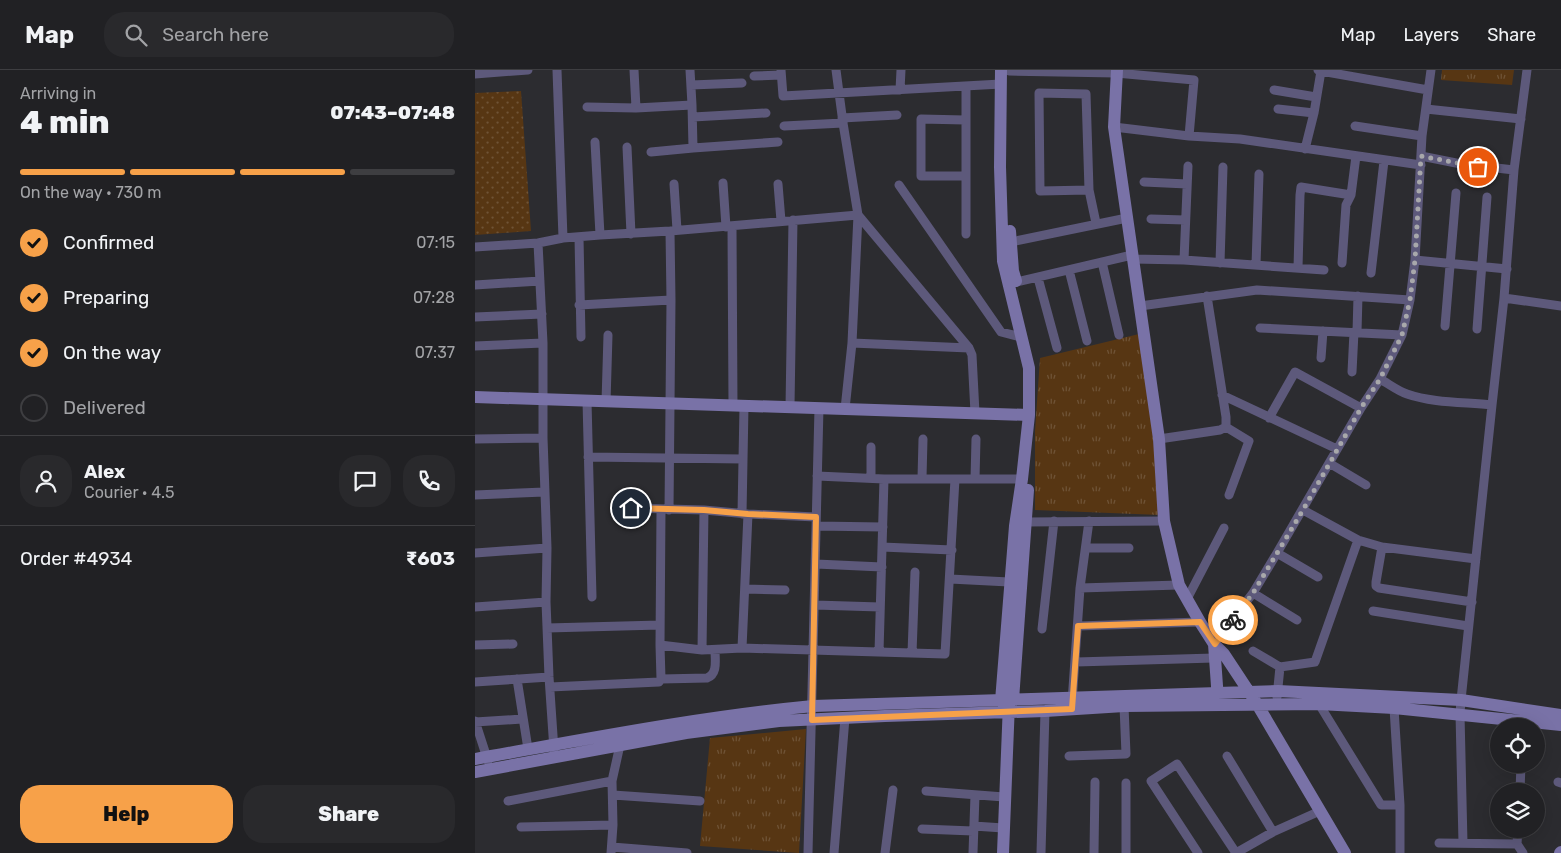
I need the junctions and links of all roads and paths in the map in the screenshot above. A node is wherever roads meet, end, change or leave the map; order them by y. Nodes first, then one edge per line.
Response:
1 (528, 70) edge
2 (557, 70) edge
3 (634, 70) edge
4 (690, 70) edge
5 (836, 70) edge
6 (901, 70) edge
7 (1006, 70) edge
8 (1319, 70) edge
9 (1431, 70) edge
10 (1527, 70) edge
11 (1116, 71) edge
12 (781, 73) edge
13 (475, 74) edge
14 (754, 76) dead end
15 (742, 83) dead end
16 (1001, 84) junction
17 (691, 85) junction
18 (966, 86) junction
19 (900, 90) junction
20 (1274, 90) dead end
21 (1428, 90) junction
22 (839, 93) junction
23 (1316, 97) junction
24 (692, 105) junction
25 (587, 107) dead end
26 (635, 108) junction
27 (1279, 108) dead end
28 (1426, 109) junction
29 (766, 113) dead end
30 (1314, 113) junction
31 (897, 115) dead end
32 (693, 117) junction
33 (965, 120) junction
34 (1521, 120) junction
35 (843, 121) junction
36 (784, 126) dead end
37 (1355, 126) dead end
38 (1114, 127) junction
39 (1189, 136) junction
40 (1422, 136) junction
41 (595, 142) dead end
42 (778, 142) dead end
43 (627, 147) dead end
44 (693, 148) junction
45 (1305, 149) junction
46 (651, 152) dead end
47 (1356, 156) junction
48 (1384, 161) junction
49 (1421, 161) junction
50 (1187, 166) dead end
51 (1223, 167) dead end
52 (1514, 170) junction
53 (1259, 174) dead end
54 (966, 176) junction
55 (1144, 182) dead end
56 (723, 183) dead end
57 (674, 184) dead end
58 (778, 184) dead end
59 (1187, 184) junction
60 (899, 185) dead end
61 (1089, 190) junction
62 (1456, 193) dead end
63 (1351, 195) junction
64 (1487, 198) dead end
65 (858, 216) junction
66 (1127, 218) junction
67 (1151, 219) dead end
68 (793, 220) junction
69 (1185, 220) junction
70 (781, 221) junction
71 (1096, 223) junction
72 (729, 226) junction
73 (673, 231) junction
74 (631, 234) junction
75 (966, 234) dead end
76 (600, 235) junction
77 (579, 237) junction
78 (563, 238) junction
79 (1011, 242) junction
80 (538, 243) junction
81 (475, 247) edge
82 (1133, 257) junction
83 (1184, 260) junction
84 (1415, 260) junction
85 (1102, 262) junction
86 (1220, 263) junction
87 (1343, 264) dead end
88 (1450, 264) junction
89 (1255, 265) junction
90 (1483, 266) junction
91 (1298, 268) junction
92 (1507, 269) junction
93 (1069, 270) junction
94 (1324, 270) dead end
95 (1371, 273) dead end
96 (1038, 278) junction
97 (540, 281) junction
98 (1016, 282) junction
99 (475, 285) edge
100 (1207, 296) junction
101 (1358, 296) junction
102 (1504, 298) junction
103 (671, 300) junction
104 (1410, 300) junction
105 (579, 304) junction
106 (1140, 306) junction
107 (1561, 306) edge
108 (542, 314) junction
109 (475, 317) edge
110 (1445, 326) dead end
111 (1259, 328) dead end
112 (1477, 329) dead end
113 (1323, 331) junction
114 (1356, 332) junction
115 (608, 335) dead end
116 (1119, 335) dead end
117 (1402, 335) junction
118 (581, 336) dead end
119 (1021, 337) junction
120 (1087, 341) dead end
121 (543, 343) junction
122 (852, 344) junction
123 (475, 346) edge
124 (969, 348) junction
125 (1057, 348) dead end
126 (1321, 358) dead end
127 (1352, 372) dead end
128 (1380, 379) junction
129 (1222, 395) junction
130 (475, 398) edge
131 (543, 400) junction
132 (587, 401) junction
133 (606, 402) junction
134 (671, 404) junction
135 (1492, 405) junction
136 (738, 406) junction
137 (790, 407) junction
138 (819, 408) junction
139 (1361, 408) junction
140 (845, 409) junction
141 (975, 413) junction
142 (1029, 415) junction
143 (1269, 418) junction
144 (1226, 427) junction
145 (543, 438) junction
146 (475, 439) edge
147 (976, 439) dead end
148 (923, 440) dead end
149 (1159, 440) junction
150 (871, 447) dead end
151 (1337, 449) junction
152 (588, 456) junction
153 (669, 457) junction
154 (743, 459) junction
155 (1329, 464) junction
156 (817, 476) junction
157 (871, 478) junction
158 (923, 478) junction
159 (884, 479) junction
160 (955, 479) junction
161 (975, 479) junction
162 (1023, 479) junction
163 (1366, 485) dead end
164 (544, 492) junction
165 (475, 495) edge
166 (1229, 495) dead end
167 (631, 508) dead end
168 (665, 510) junction
169 (704, 510) junction
170 (1303, 510) junction
171 (745, 514) junction
172 (816, 521) junction
173 (1054, 521) junction
174 (1089, 521) junction
175 (1164, 521) junction
176 (1026, 522) junction
177 (883, 527) junction
178 (1224, 528) dead end
179 (1358, 540) junction
180 (1382, 546) junction
181 (882, 547) junction
182 (547, 548) junction
183 (1086, 548) junction
184 (1129, 548) dead end
185 (951, 550) junction
186 (1277, 553) junction
187 (475, 554) edge
188 (1476, 559) junction
189 (816, 564) junction
190 (882, 567) junction
191 (915, 572) dead end
192 (1318, 577) dead end
193 (950, 579) junction
194 (1009, 582) junction
195 (1179, 585) junction
196 (1080, 588) junction
197 (745, 589) junction
198 (785, 590) dead end
199 (1253, 593) junction
200 (592, 597) dead end
201 (1187, 599) junction
202 (546, 602) junction
203 (1471, 602) junction
204 (815, 605) junction
205 (475, 607) edge
206 (880, 607) junction
207 (1373, 612) dead end
208 (1297, 620) dead end
209 (1200, 622) junction
210 (659, 625) junction
211 (1078, 626) junction
212 (1468, 626) junction
213 (547, 628) junction
214 (1042, 629) dead end
215 (513, 644) dead end
216 (1215, 644) junction
217 (475, 645) edge
218 (659, 645) junction
219 (742, 648) junction
220 (702, 650) junction
221 (715, 650) junction
222 (814, 651) junction
223 (1253, 651) dead end
224 (879, 652) junction
225 (912, 653) junction
226 (1215, 658) junction
227 (1076, 662) junction
228 (1280, 667) junction
229 (549, 678) junction
230 (517, 679) junction
231 (661, 679) junction
232 (475, 682) edge
233 (550, 687) junction
234 (1249, 692) junction
235 (1277, 698) junction
236 (1218, 699) junction
237 (1461, 700) junction
238 (1008, 703) junction
239 (1072, 704) junction
240 (1257, 704) junction
241 (1319, 704) junction
242 (813, 706) junction
243 (1124, 706) junction
244 (1394, 708) junction
245 (1045, 711) junction
246 (1460, 714) junction
247 (1561, 715) edge
248 (522, 718) junction
249 (845, 718) junction
250 (1490, 719) edge
251 (812, 720) junction
252 (475, 721) edge
253 (1545, 725) edge
254 (1561, 725) edge
255 (554, 745) junction
256 (620, 745) junction
257 (527, 750) junction
258 (1069, 756) dead end
259 (1227, 756) dead end
260 (555, 758) junction
261 (484, 762) edge
262 (475, 772) edge
263 (612, 780) junction
264 (1095, 782) dead end
265 (1126, 783) dead end
266 (893, 790) dead end
267 (926, 791) dead end
268 (613, 795) junction
269 (975, 795) junction
270 (1004, 797) junction
271 (508, 801) dead end
272 (700, 801) dead end
273 (1400, 804) junction
274 (1319, 811) junction
275 (613, 825) junction
276 (521, 827) dead end
277 (922, 828) dead end
278 (974, 828) junction
279 (1003, 828) junction
280 (1273, 832) junction
281 (1517, 838) edge
282 (1463, 843) junction
283 (1439, 844) dead end
284 (1517, 844) junction
285 (611, 850) edge
286 (675, 853) edge
287 (687, 853) edge
288 (809, 853) edge
289 (834, 853) edge
290 (885, 853) edge
291 (973, 853) edge
292 (1003, 853) edge
293 (1041, 853) edge
294 (1094, 853) edge
295 (1126, 853) edge
296 (1198, 853) edge
297 (1236, 853) edge
298 (1345, 853) edge
299 (1401, 853) edge
300 (1523, 853) edge

1 - 13 street
2 - 78 street
3 - 26 street
4 - 17 street
5 - 22 street
6 - 19 street
7 - 11 street
7 - 16 street
7 - 79 street
8 - 21 street
8 - 23 street
9 - 21 street
10 - 34 street
11 - 38 street
11 - 39 street
12 - 14 street
12 - 22 street
15 - 17 street
16 - 18 street
16 - 119 street
17 - 24 street
18 - 19 street
18 - 33 street
19 - 22 street
20 - 23 street
21 - 28 street
22 - 35 street
23 - 30 street
24 - 26 street
24 - 32 street
25 - 26 street
27 - 30 street
28 - 34 street
28 - 40 street
29 - 32 street
30 - 45 street
31 - 35 street
32 - 44 street
33 - 54 street
33 - 54 street
34 - 52 street
35 - 36 street
35 - 65 street
37 - 40 street
38 - 39 street
38 - 66 street
39 - 45 street
40 - 49 street
41 - 76 street
42 - 44 street
43 - 74 street
44 - 46 street
45 - 47 street
47 - 48 street
47 - 63 street
48 - 49 street
48 - 95 street
49 - 52 street
49 - 84 street
50 - 59 street
51 - 86 street
52 - 92 street
53 - 89 street
54 - 75 street
55 - 59 street
56 - 72 street
57 - 73 street
58 - 70 street
59 - 69 street
60 - 119 street
61 - 61 street
61 - 71 street
62 - 88 street
63 - 87 street
63 - 91 street
64 - 90 street
65 - 68 street
65 - 122 street
65 - 124 street
66 - 71 street
66 - 82 street
67 - 69 street
68 - 70 street
68 - 137 street
69 - 83 street
70 - 72 street
71 - 79 street
72 - 73 street
72 - 136 street
73 - 74 street
73 - 103 street
74 - 76 street
76 - 77 street
77 - 78 street
77 - 105 street
78 - 80 street
79 - 98 street
80 - 81 street
80 - 97 street
82 - 83 street
82 - 85 street
82 - 106 street
83 - 86 street
84 - 88 street
84 - 104 street
85 - 93 street
85 - 116 street
86 - 89 street
88 - 90 street
88 - 110 street
89 - 91 street
90 - 92 street
90 - 112 street
91 - 94 street
92 - 102 street
93 - 96 street
93 - 120 street
96 - 98 street
96 - 125 street
97 - 99 street
97 - 108 street
98 - 176 street
100 - 101 street
100 - 106 street
100 - 129 street
101 - 104 street
101 - 114 street
102 - 107 street
102 - 135 street
103 - 105 street
103 - 134 street
104 - 117 street
105 - 118 street
106 - 149 street
108 - 109 street
108 - 121 street
111 - 113 street
113 - 114 street
113 - 126 street
114 - 117 street
114 - 127 street
115 - 133 street
117 - 128 street
119 - 142 street
121 - 123 street
121 - 131 street
122 - 124 street
122 - 140 street
124 - 141 street
128 - 135 street
128 - 139 street
129 - 143 street
129 - 144 street
130 - 131 street
131 - 132 street
131 - 145 street
132 - 133 street
132 - 152 street
133 - 134 street
134 - 136 street
134 - 153 street
135 - 188 street
136 - 137 street
136 - 154 street
137 - 138 street
138 - 140 street
138 - 156 street
139 - 143 street
139 - 151 street
140 - 141 street
141 - 142 street
142 - 162 street
143 - 151 street
144 - 149 street
144 - 166 street
145 - 146 street
145 - 164 street
147 - 161 street
148 - 158 street
149 - 175 street
150 - 157 street
151 - 155 street
152 - 153 street
152 - 200 street
153 - 154 street
153 - 168 street
154 - 171 street
155 - 163 street
155 - 170 street
156 - 157 street
156 - 172 street
157 - 159 street
158 - 159 street
158 - 160 street
159 - 177 street
160 - 161 street
160 - 185 street
161 - 162 street
162 - 194 street
164 - 165 street
164 - 182 street
167 - 168 street
168 - 169 street
168 - 210 street
169 - 171 street
169 - 220 street
170 - 179 street
170 - 186 street
171 - 172 street
171 - 197 street
172 - 177 street
172 - 189 street
173 - 174 street
173 - 176 street
173 - 214 street
174 - 175 street
174 - 183 street
175 - 195 street
176 - 238 street
177 - 181 street
178 - 201 street
179 - 180 street
179 - 228 street
180 - 188 street
180 - 203 street
181 - 185 street
181 - 190 street
182 - 187 street
182 - 202 street
183 - 184 street
183 - 196 street
185 - 193 street
186 - 192 street
186 - 199 street
188 - 203 street
189 - 190 street
189 - 204 street
190 - 206 street
191 - 225 street
193 - 194 street
193 - 225 street
194 - 238 street
195 - 196 street
195 - 201 street
196 - 211 street
197 - 198 street
197 - 219 street
199 - 208 street
199 - 216 street
201 - 209 street
202 - 205 street
202 - 213 street
203 - 212 street
204 - 206 street
204 - 222 street
206 - 224 street
207 - 212 street
209 - 211 street
209 - 216 street
210 - 213 street
210 - 218 street
211 - 227 street
212 - 237 street
213 - 229 street
215 - 217 street
216 - 226 street
216 - 234 street
218 - 220 street
218 - 231 street
219 - 221 street
219 - 222 street
220 - 221 street
221 - 231 street
222 - 224 street
222 - 242 street
223 - 228 street
224 - 225 street
226 - 227 street
226 - 236 street
227 - 239 street
228 - 235 street
229 - 230 street
229 - 233 street
230 - 232 street
230 - 248 street
231 - 233 street
233 - 255 street
234 - 235 street
234 - 236 street
234 - 240 street
235 - 237 street
235 - 240 street
235 - 241 street
236 - 239 street
236 - 240 street
236 - 243 street
237 - 246 street
237 - 247 street
238 - 239 street
238 - 242 street
238 - 245 street
238 - 249 street
238 - 270 street
239 - 243 street
239 - 245 street
240 - 274 street
241 - 244 street
241 - 273 street
242 - 251 street
242 - 255 street
243 - 258 street
244 - 246 street
244 - 273 street
245 - 293 street
246 - 250 street
246 - 282 street
248 - 252 street
248 - 257 street
249 - 251 street
249 - 289 street
251 - 256 street
251 - 288 street
252 - 261 street
253 - 254 street
255 - 257 street
255 - 260 street
256 - 260 street
256 - 263 street
257 - 261 street
259 - 280 street
260 - 261 street
261 - 262 street
263 - 268 street
263 - 271 street
264 - 294 street
265 - 295 street
266 - 290 street
267 - 269 street
268 - 272 street
268 - 275 street
269 - 270 street
269 - 278 street
270 - 279 street
273 - 299 street
274 - 280 street
274 - 298 street
275 - 276 street
275 - 285 street
277 - 278 street
278 - 279 street
278 - 291 street
279 - 292 street
280 - 297 street
281 - 284 street
282 - 283 street
282 - 284 street
284 - 300 street
285 - 286 street
286 - 287 street
296 - 297 street

